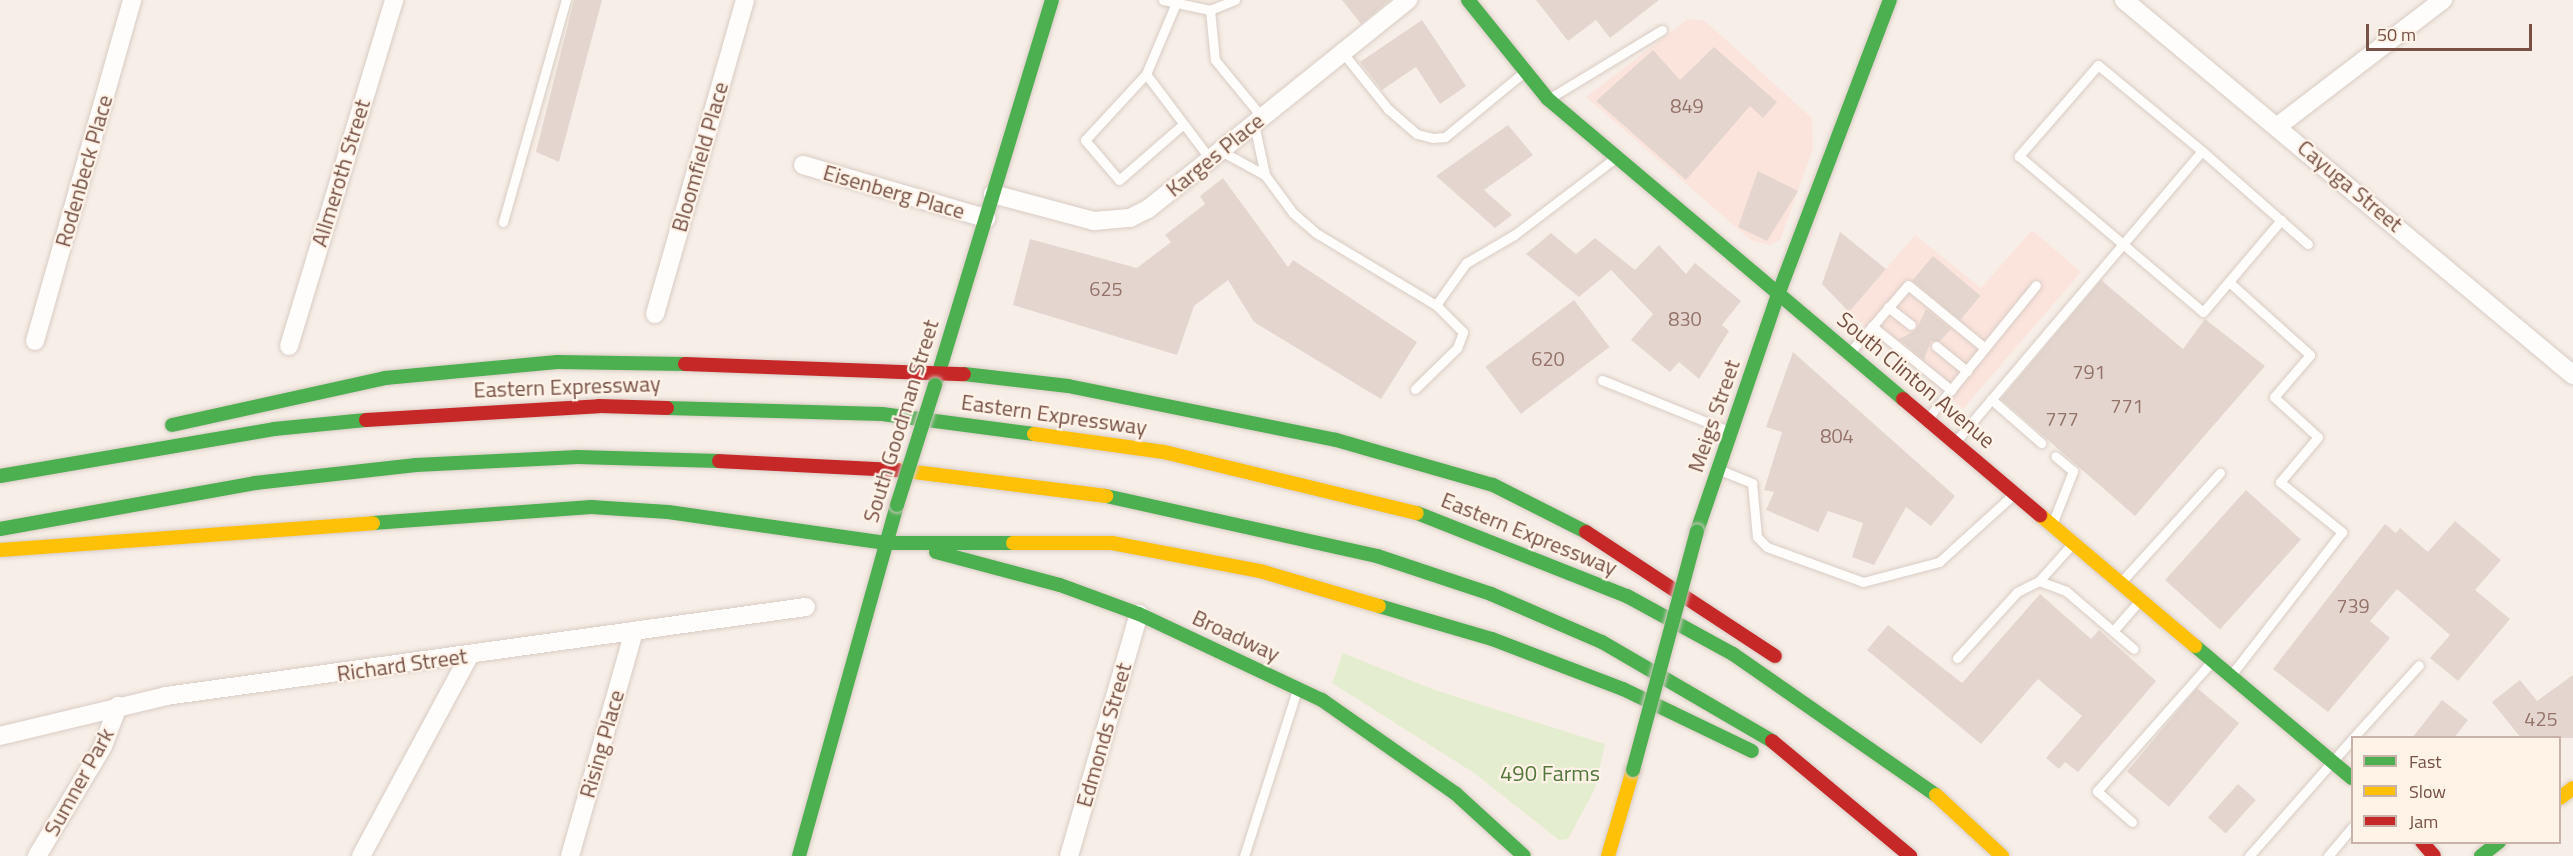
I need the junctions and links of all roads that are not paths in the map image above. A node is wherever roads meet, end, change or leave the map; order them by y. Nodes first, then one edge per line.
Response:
1 (132, 0) edge
2 (394, 0) edge
3 (566, 0) edge
4 (746, 0) edge
5 (1163, 0) edge
6 (1234, 0) edge
7 (1408, 0) edge
8 (1468, 0) edge
9 (1890, 0) edge
10 (2124, 0) edge
11 (2443, 0) edge
12 (1045, 2) edge
13 (1176, 3) junction
14 (1210, 10) junction
15 (1662, 30) dead end
16 (1342, 53) junction
17 (1525, 71) junction
18 (1146, 74) junction
19 (1548, 99) junction
20 (1258, 121) junction
21 (1182, 125) junction
22 (2278, 126) junction
23 (2202, 151) junction
24 (1216, 155) junction
25 (1616, 156) junction
26 (802, 165) dead end
27 (1265, 176) junction
28 (993, 194) junction
29 (986, 218) junction
30 (2281, 220) junction
31 (503, 222) dead end
32 (2120, 244) junction
33 (2308, 244) dead end
34 (2229, 282) junction
35 (2036, 285) dead end
36 (1779, 292) junction
37 (1436, 305) junction
38 (1888, 307) junction
39 (655, 314) dead end
40 (1872, 326) junction
41 (1911, 326) dead end
42 (36, 341) dead end
43 (289, 346) dead end
44 (1936, 346) dead end
45 (1985, 348) junction
46 (1850, 352) junction
47 (939, 370) junction
48 (2571, 370) edge
49 (1967, 371) junction
50 (1602, 380) dead end
51 (1415, 389) dead end
52 (1951, 390) junction
53 (1991, 399) junction
54 (1928, 418) junction
55 (152, 430) dead end
56 (1731, 432) junction
57 (119, 439) dead end
58 (1956, 441) junction
59 (2041, 443) dead end
60 (2055, 456) dead end
61 (1718, 469) junction
62 (2220, 473) dead end
63 (0, 474) edge
64 (2016, 492) junction
65 (2053, 523) junction
66 (0, 529) edge
67 (2074, 541) junction
68 (886, 543) junction
69 (0, 550) edge
70 (2039, 581) junction
71 (2121, 581) junction
72 (2142, 598) junction
73 (807, 607) dead end
74 (1139, 614) junction
75 (634, 631) junction
76 (2113, 631) junction
77 (2134, 649) dead end
78 (469, 656) junction
79 (1957, 658) dead end
80 (2214, 659) junction
81 (2419, 665) dead end
82 (1789, 667) dead end
83 (2232, 674) junction
84 (1297, 689) junction
85 (118, 706) junction
86 (1838, 706) dead end
87 (0, 736) edge
88 (2355, 736) edge
89 (2351, 740) edge
90 (2333, 760) junction
91 (2351, 777) edge
92 (1935, 794) junction
93 (2132, 822) dead end
94 (1873, 823) junction
95 (2351, 828) edge
96 (2423, 844) edge
97 (2498, 844) edge
98 (37, 856) edge
99 (361, 856) edge
100 (570, 856) edge
101 (799, 856) edge
102 (1069, 856) edge
103 (1244, 856) edge
104 (1524, 856) edge
105 (1608, 856) edge
106 (1910, 856) edge
107 (2002, 856) edge
108 (2249, 856) edge
109 (2328, 856) edge
110 (2434, 856) edge
111 (2481, 856) edge

1 - 42 street, Rodenbeck Place
2 - 43 street, Allmeroth Street
3 - 31 lane
4 - 39 street, Bloomfield Place
5 - 13 lane
6 - 14 lane
7 - 16 street, Karges Place
8 - 17 main road, South Clinton Avenue
9 - 36 main road, Meigs Street
10 - 22 street, Cayuga Street
11 - 22 street
12 - 28 main road, South Goodman Street
13 - 14 lane
13 - 18 lane
14 - 20 lane
15 - 19 lane
16 - 17 lane
16 - 20 street, Karges Place
17 - 19 main road, South Clinton Avenue
18 - 21 lane
18 - 21 lane
19 - 25 main road, South Clinton Avenue
20 - 24 street, Karges Place
20 - 27 lane
21 - 24 lane
22 - 48 street, Cayuga Street
23 - 30 lane
23 - 32 lane
23 - 32 lane
24 - 27 lane
24 - 28 street, Karges Place
25 - 36 main road, South Clinton Avenue
25 - 37 lane
26 - 29 street, Eisenberg Place
27 - 37 lane
28 - 29 main road, South Goodman Street
29 - 47 main road, South Goodman Street
30 - 33 lane
30 - 34 lane
32 - 34 lane
32 - 53 lane
34 - 83 lane
35 - 45 lane
36 - 46 main road, South Clinton Avenue
36 - 56 main road, Meigs Street
37 - 51 lane
38 - 40 lane
38 - 41 lane
38 - 45 lane
40 - 46 lane
40 - 52 lane
44 - 49 lane
45 - 49 lane
46 - 54 main road, South Clinton Avenue
47 - 55 main road
47 - 68 main road, South Goodman Street, bridge
47 - 82 main road
49 - 52 lane
50 - 56 lane
52 - 54 lane
53 - 58 lane
53 - 59 lane
54 - 58 main road, South Clinton Avenue
56 - 61 main road, Meigs Street
57 - 63 main road
58 - 64 main road, South Clinton Avenue
60 - 65 lane
61 - 64 lane
61 - 105 main road, Meigs Street, bridge
62 - 71 lane
63 - 92 main road, Eastern Expressway
64 - 65 main road, South Clinton Avenue
65 - 67 main road, South Clinton Avenue
66 - 94 main road
67 - 70 lane
67 - 71 main road, South Clinton Avenue
68 - 69 main road
68 - 74 main road, Broadway
68 - 94 main road
68 - 101 main road, South Goodman Street
70 - 76 lane
70 - 79 lane
71 - 72 main road, South Clinton Avenue
72 - 76 lane
72 - 80 main road, South Clinton Avenue
73 - 75 street, Richard Street
74 - 84 main road, Broadway
74 - 102 street, Edmonds Street
75 - 78 street, Richard Street
75 - 100 street, Rising Place
76 - 77 lane
78 - 85 street, Richard Street
78 - 99 street
80 - 83 main road, South Clinton Avenue
80 - 93 lane
81 - 88 lane
83 - 90 main road, South Clinton Avenue
84 - 103 lane
84 - 104 main road, Broadway
85 - 87 street, Richard Street
85 - 98 street, Sumner Park
86 - 92 main road
89 - 90 lane
90 - 91 main road, South Clinton Avenue
90 - 108 lane
92 - 107 main road, Eastern Expressway
94 - 106 main road
95 - 109 lane
96 - 110 main road
97 - 111 main road

